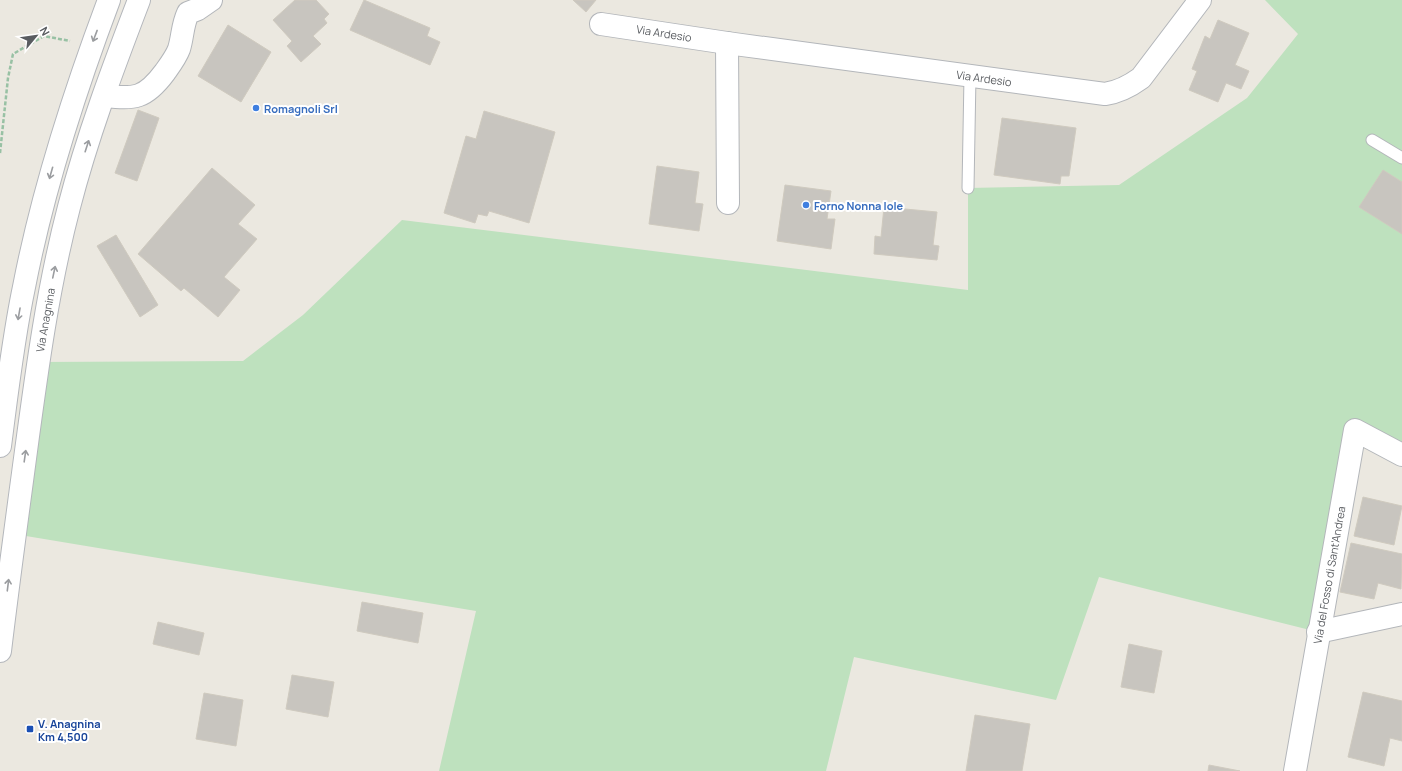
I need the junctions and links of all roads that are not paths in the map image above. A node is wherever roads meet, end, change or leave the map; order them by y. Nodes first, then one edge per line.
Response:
1 (109, 0) edge
2 (139, 0) edge
3 (210, 0) edge
4 (1200, 0) edge
5 (602, 24) dead end
6 (727, 43) junction
7 (970, 76) junction
8 (104, 96) junction
9 (1372, 140) dead end
10 (1402, 158) edge
11 (968, 188) dead end
12 (728, 203) dead end
13 (0, 446) edge
14 (1402, 455) edge
15 (1402, 614) edge
16 (1318, 632) junction
17 (0, 651) edge
18 (1295, 771) edge

1 -> 13 street
2 - 8 street, Via Anagnina
3 - 8 street
4 - 7 street, Via Ardesio
5 - 6 street, Via Ardesio
6 - 7 street, Via Ardesio
6 - 12 street
7 - 11 lane
17 -> 8 street, Via Anagnina
9 - 10 lane
14 - 16 street, Via del Fosso di Sant'Andrea
15 - 16 street
16 - 18 street, Via del Fosso di Sant'Andrea

